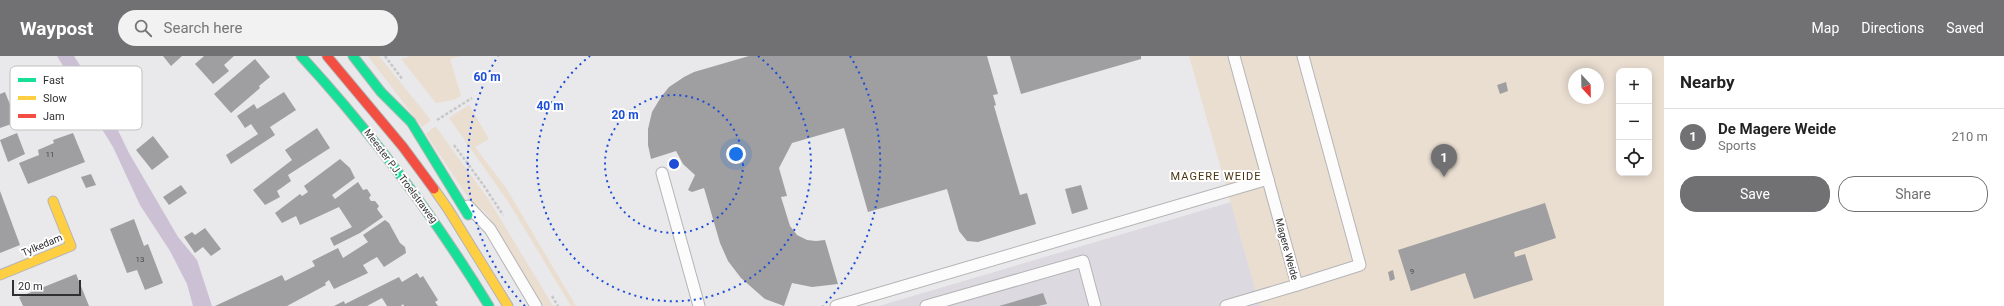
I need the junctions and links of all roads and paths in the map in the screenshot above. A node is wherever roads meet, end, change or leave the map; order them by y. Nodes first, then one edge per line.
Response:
1 (301, 56) edge
2 (327, 56) edge
3 (353, 56) edge
4 (385, 56) edge
5 (1234, 56) edge
6 (1303, 56) edge
7 (408, 86) dead end
8 (472, 98) dead end
9 (431, 115) dead end
10 (436, 121) junction
11 (440, 127) dead end
12 (449, 139) dead end
13 (662, 172) dead end
14 (1268, 179) junction
15 (457, 196) junction
16 (53, 200) dead end
17 (503, 216) dead end
18 (474, 226) joint
19 (462, 229) junction
20 (446, 239) junction
21 (0, 275) edge
22 (1297, 285) junction
23 (550, 293) dead end
24 (489, 306) edge
25 (508, 306) edge
26 (536, 306) edge
27 (558, 306) edge
28 (699, 306) edge
29 (836, 306) edge
30 (926, 306) edge
31 (1095, 306) edge
32 (1226, 306) edge

1 - 20 main road, Meester P.J. Troelstraweg
2 - 19 main road, Meester P.J. Troelstraweg
3 - 15 main road
4 - 7 path
5 - 14 lane, Magere Weide
6 - 22 lane, Magere Weide
8 - 10 path
9 - 10 path
10 - 11 path
12 - 17 path
13 - 28 lane
14 - 22 lane, Magere Weide
14 - 29 lane
15 - 18 main road
15 - 26 lane
16 - 21 main road, Tylkedam
18 - 19 lane
19 - 20 lane
19 - 25 main road, Meester P.J. Troelstraweg
20 - 24 main road, Meester P.J. Troelstraweg
22 - 32 lane
23 - 27 path
30 - 31 lane

